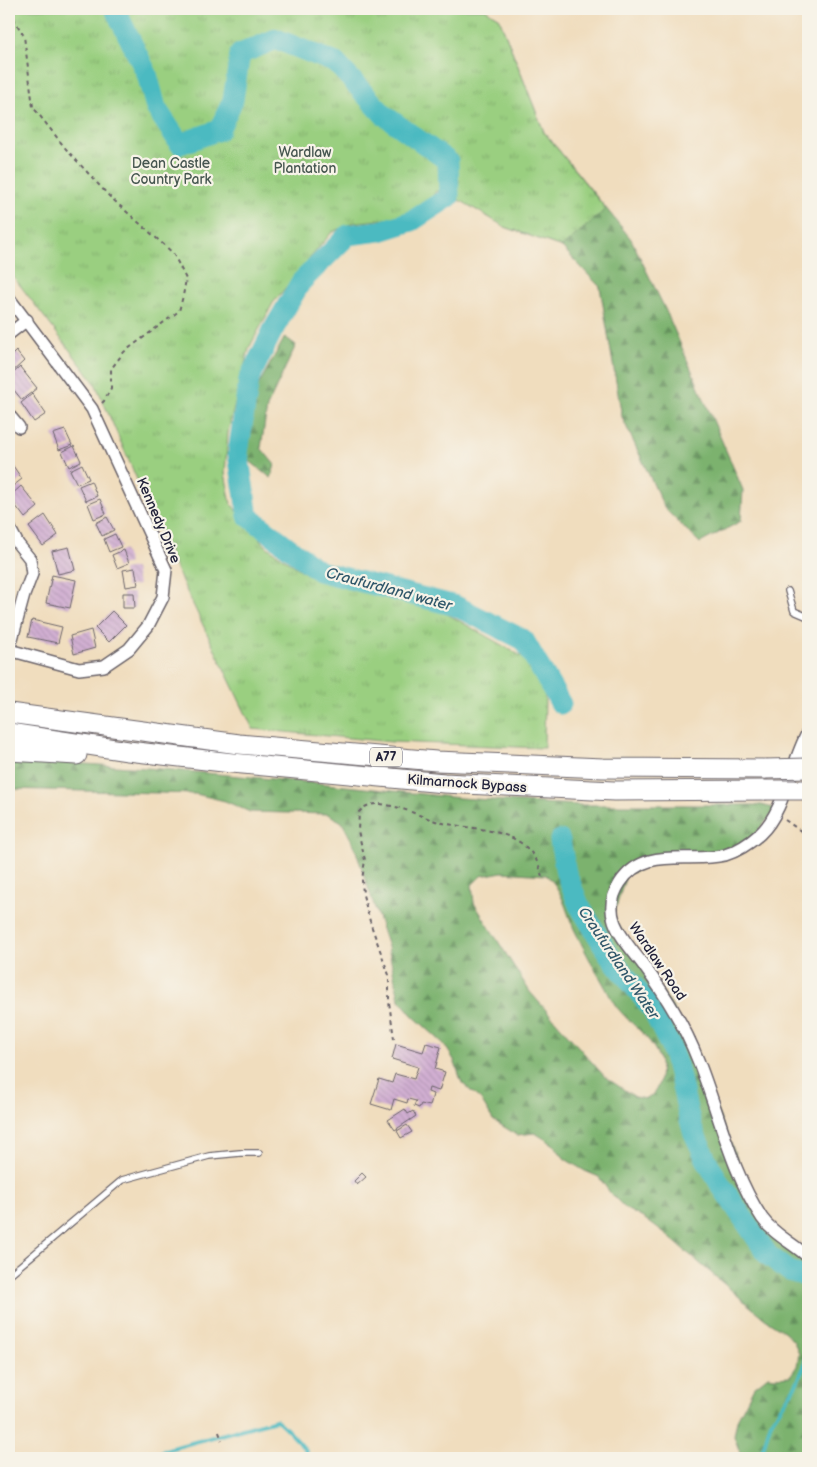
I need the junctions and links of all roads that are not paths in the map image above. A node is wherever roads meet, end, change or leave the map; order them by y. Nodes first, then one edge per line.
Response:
1 (9, 298) edge
2 (27, 320) junction
3 (9, 334) edge
4 (9, 415) edge
5 (19, 427) dead end
6 (9, 527) edge
7 (788, 591) dead end
8 (808, 617) edge
9 (9, 650) edge
10 (9, 700) edge
11 (9, 713) edge
12 (91, 724) junction
13 (808, 732) edge
14 (9, 733) edge
15 (9, 751) edge
16 (128, 751) junction
17 (808, 768) edge
18 (808, 790) edge
19 (259, 1153) dead end
20 (808, 1256) edge
21 (9, 1275) edge

1 - 2 street, Kennedy Drive
2 - 3 street
2 - 9 street, Kennedy Drive
4 - 5 street
6 - 9 street
7 - 8 lane
10 - 12 highway, A77
11 - 12 highway, Kilmarnock Bypass / A77
12 - 17 highway, Kilmarnock Bypass / A77, bridge
13 - 20 street, Wardlaw Road
14 - 16 highway, Kilmarnock Bypass / A77
15 - 16 highway, A77
16 - 18 highway, Kilmarnock Bypass / A77, bridge
19 - 21 lane

